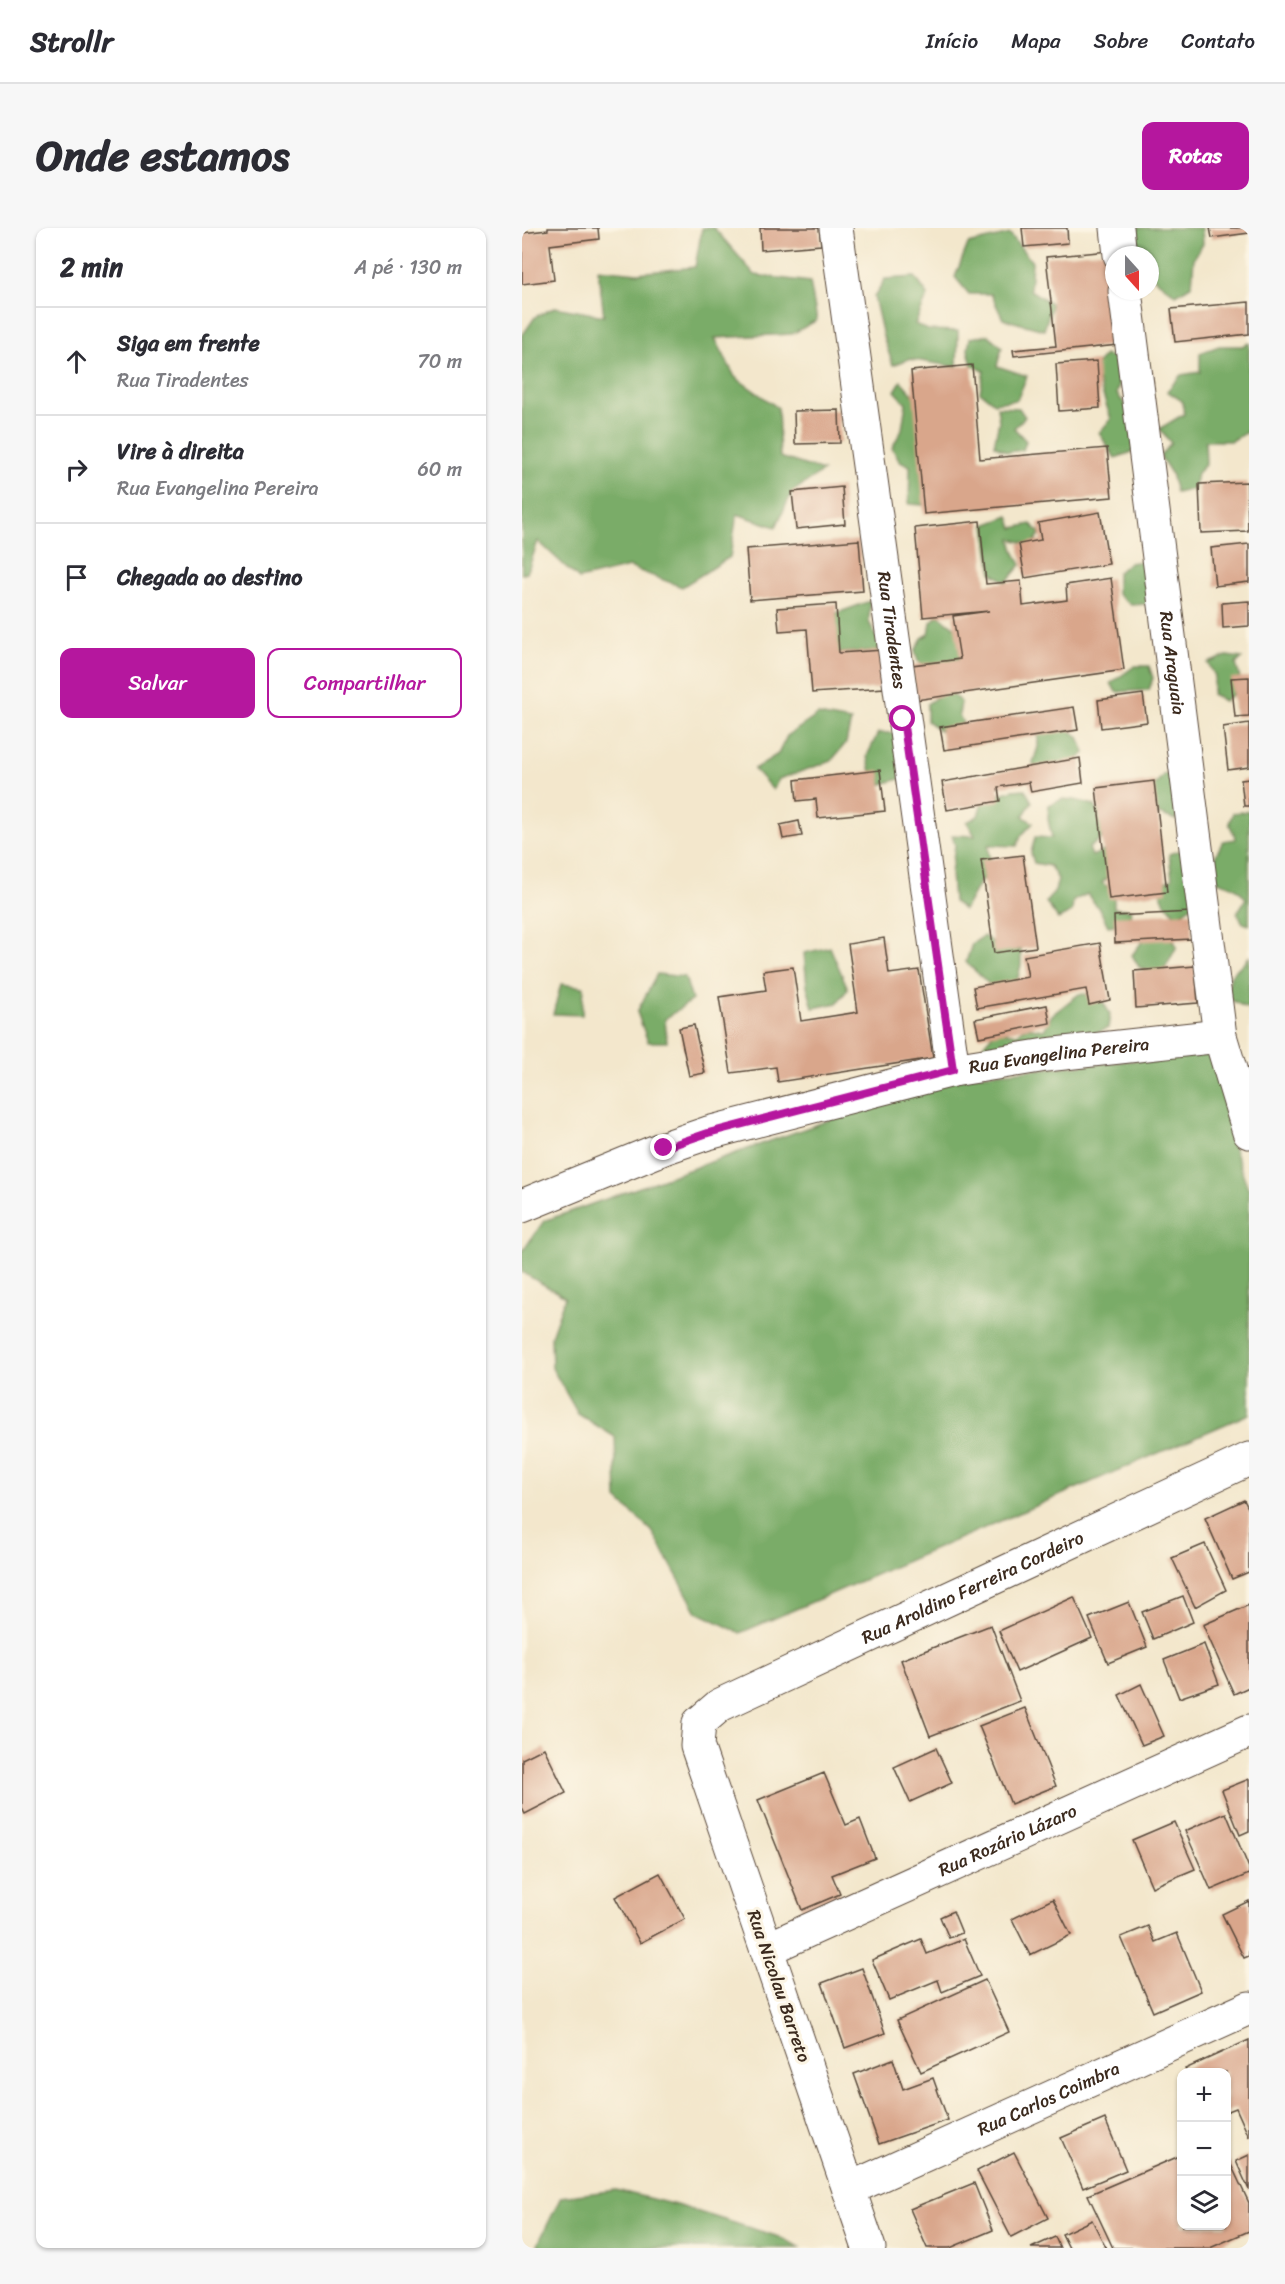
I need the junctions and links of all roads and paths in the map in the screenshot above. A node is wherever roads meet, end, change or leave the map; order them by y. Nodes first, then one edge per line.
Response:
1 (836, 228) edge
2 (1117, 228) edge
3 (1119, 246) edge
4 (1126, 300) edge
5 (1221, 1036) junction
6 (953, 1070) junction
7 (1249, 1132) edge
8 (522, 1206) edge
9 (1249, 1458) edge
10 (699, 1723) joint
11 (1249, 1731) edge
12 (767, 1949) junction
13 (1249, 2008) edge
14 (849, 2189) junction
15 (869, 2248) edge

1 - 6 street, Rua Tiradentes
2 - 3 street
4 - 5 street, Rua Araguaia
5 - 6 street, Rua Evangelina Pereira
5 - 7 street, Rua Araguaia
6 - 8 street, Rua Evangelina Pereira
9 - 10 street, Rua Aroldino Ferreira Cordeiro
10 - 12 street, Rua Nicolau Barreto
11 - 12 street, Rua Rozário Lázaro
12 - 14 street, Rua Nicolau Barreto
13 - 14 street, Rua Carlos Coimbra
14 - 15 street, Rua Nicolau Barreto

